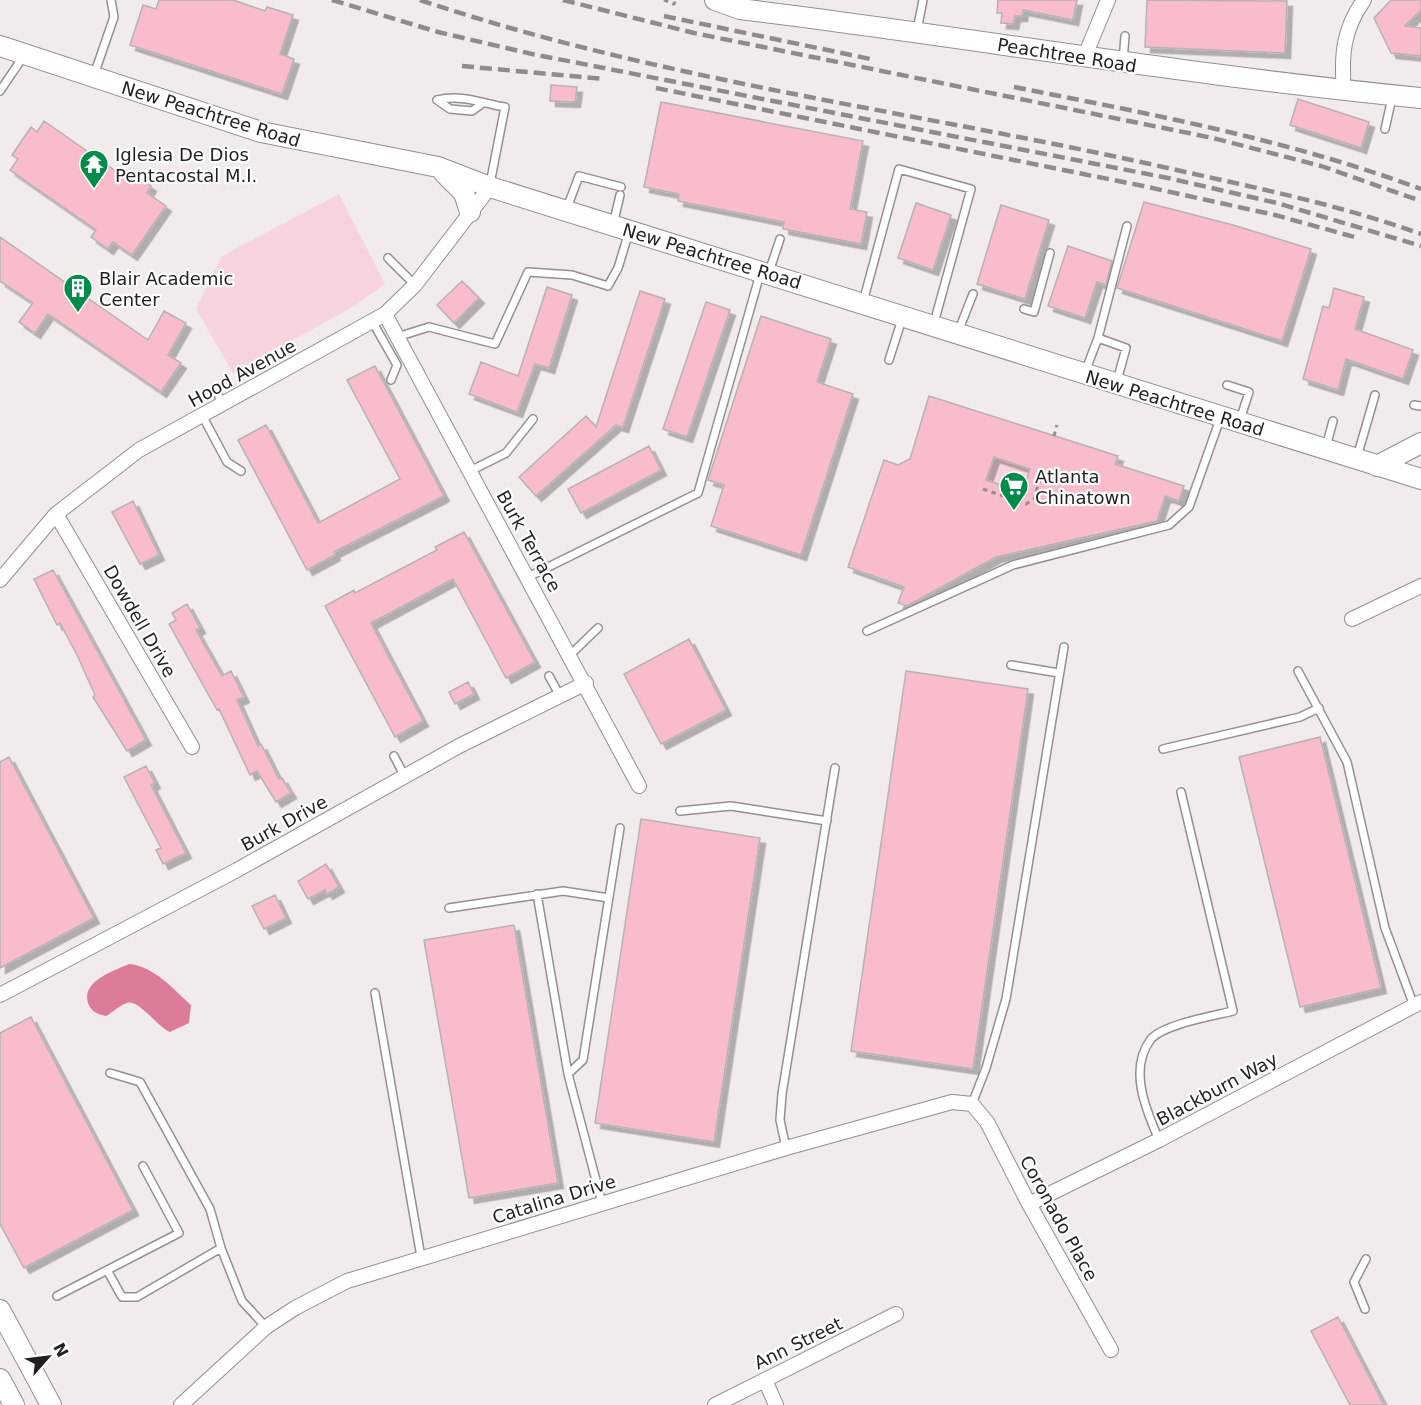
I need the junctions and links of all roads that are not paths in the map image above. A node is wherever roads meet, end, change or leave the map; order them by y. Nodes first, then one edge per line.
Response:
1 (111, 0) edge
2 (716, 0) edge
3 (923, 0) edge
4 (1108, 0) edge
5 (1364, 0) edge
6 (917, 31) junction
7 (1125, 36) dead end
8 (0, 46) edge
9 (25, 55) junction
10 (1084, 58) junction
11 (1122, 63) junction
12 (93, 78) junction
13 (0, 91) edge
14 (1344, 91) junction
15 (1392, 96) junction
16 (1421, 99) edge
17 (483, 103) junction
18 (1384, 129) dead end
19 (438, 167) junction
20 (490, 187) junction
21 (621, 187) dead end
22 (620, 195) dead end
23 (567, 211) junction
24 (470, 212) junction
25 (1127, 226) dead end
26 (621, 228) junction
27 (780, 239) dead end
28 (1050, 253) dead end
29 (388, 258) dead end
30 (765, 273) junction
31 (414, 285) junction
32 (973, 294) dead end
33 (863, 304) junction
34 (1024, 309) dead end
35 (378, 317) junction
36 (902, 317) junction
37 (933, 326) junction
38 (957, 334) junction
39 (397, 337) junction
40 (1098, 338) junction
41 (889, 360) dead end
42 (1084, 374) junction
43 (391, 380) dead end
44 (1116, 384) junction
45 (1227, 385) dead end
46 (215, 387) dead end
47 (1375, 395) dead end
48 (222, 404) junction
49 (201, 415) junction
50 (533, 418) dead end
51 (1230, 420) junction
52 (1333, 421) dead end
53 (1421, 442) edge
54 (1325, 450) junction
55 (1357, 460) junction
56 (1377, 466) junction
57 (241, 471) dead end
58 (470, 471) junction
59 (1421, 479) edge
60 (56, 514) junction
61 (528, 578) junction
62 (0, 580) edge
63 (1421, 586) edge
64 (1352, 619) dead end
65 (598, 628) dead end
66 (867, 631) dead end
67 (1064, 646) dead end
68 (570, 655) junction
69 (1011, 665) dead end
70 (1298, 671) dead end
71 (1059, 673) junction
72 (549, 676) dead end
73 (586, 683) junction
74 (560, 696) junction
75 (1319, 708) junction
76 (192, 747) dead end
77 (1163, 749) dead end
78 (394, 756) dead end
79 (835, 768) dead end
80 (405, 777) junction
81 (639, 786) dead end
82 (1181, 792) dead end
83 (680, 811) dead end
84 (827, 821) junction
85 (620, 828) dead end
86 (537, 894) junction
87 (609, 898) junction
88 (449, 909) dead end
89 (375, 993) dead end
90 (0, 995) edge
91 (1418, 1004) edge
92 (110, 1073) dead end
93 (568, 1074) junction
94 (972, 1104) junction
95 (1159, 1140) junction
96 (786, 1148) junction
97 (143, 1166) dead end
98 (602, 1203) junction
99 (1029, 1204) junction
100 (222, 1248) junction
101 (421, 1257) junction
102 (1366, 1259) dead end
103 (106, 1270) junction
104 (57, 1296) dead end
105 (1365, 1309) dead end
106 (0, 1310) edge
107 (896, 1314) dead end
108 (266, 1327) junction
109 (1112, 1350) dead end
110 (0, 1379) edge
111 (765, 1380) junction
112 (14, 1405) edge
113 (51, 1405) edge
114 (181, 1405) edge
115 (715, 1405) edge
116 (776, 1405) edge

1 - 12 lane
2 - 6 street, Peachtree Road
3 - 6 lane
4 - 10 street
5 - 14 street
6 - 10 street, Peachtree Road
7 - 11 lane
8 - 9 street, New Peachtree Road
9 - 12 street, New Peachtree Road
9 - 13 lane
10 - 11 street, Peachtree Road
11 - 14 street, Peachtree Road
12 - 19 street, New Peachtree Road
14 - 15 street, Peachtree Road
15 - 16 street, Peachtree Road
15 - 18 lane
17 - 17 lane
17 - 20 lane
19 - 20 street, New Peachtree Road
19 - 24 street
20 - 23 street, New Peachtree Road
20 - 24 street, Hood Avenue
21 - 23 lane
22 - 26 lane
23 - 26 street, New Peachtree Road
24 - 31 street, Hood Avenue
25 - 40 lane
26 - 30 street, New Peachtree Road
26 - 39 lane
27 - 30 lane
28 - 34 lane
29 - 31 lane
30 - 33 street, New Peachtree Road
30 - 61 lane
31 - 35 street, Hood Avenue
32 - 38 lane
33 - 36 street, New Peachtree Road
33 - 37 lane
35 - 39 street, Burk Terrace
35 - 43 lane
35 - 48 street, Hood Avenue
36 - 37 street, New Peachtree Road
36 - 41 lane
37 - 38 street, New Peachtree Road
38 - 42 street, New Peachtree Road
39 - 58 street, Burk Terrace
40 - 42 lane
40 - 44 lane
42 - 44 street, New Peachtree Road
44 - 51 street, New Peachtree Road
45 - 51 lane
46 - 48 lane
47 - 55 lane
48 - 49 street, Hood Avenue
49 - 57 lane
49 - 60 street, Hood Avenue
50 - 58 lane
51 - 54 street, New Peachtree Road
51 - 66 lane
52 - 54 lane
53 - 56 street
54 - 55 street, New Peachtree Road
55 - 56 street, New Peachtree Road
56 - 59 street, New Peachtree Road
58 - 61 street, Burk Terrace
60 - 62 street, Hood Avenue
60 - 76 street, Dowdell Drive
61 - 68 street, Burk Terrace
63 - 64 street
65 - 68 lane
67 - 71 lane
68 - 73 street, Burk Terrace
69 - 71 lane
70 - 75 lane
71 - 94 lane
72 - 74 lane
73 - 74 street, Burk Drive
73 - 81 street, Burk Terrace
74 - 80 street, Burk Drive
75 - 77 lane
75 - 91 lane
78 - 80 lane
79 - 84 lane
80 - 90 street, Burk Drive
82 - 95 lane
83 - 84 lane
84 - 96 lane
85 - 87 lane
86 - 87 lane
86 - 88 lane
86 - 93 lane
87 - 93 lane
89 - 101 lane
91 - 95 street, Blackburn Way
92 - 100 lane
93 - 98 lane
94 - 96 street, Catalina Drive
94 - 99 street, Coronado Place
95 - 99 street, Blackburn Way
96 - 98 street, Catalina Drive
97 - 103 lane
98 - 101 street, Catalina Drive
99 - 109 street, Coronado Place
100 - 103 lane
100 - 108 lane
101 - 108 street, Catalina Drive
102 - 105 lane
103 - 104 lane
106 - 113 street
107 - 111 street, Ann Street
108 - 114 street, Catalina Drive
110 - 112 street
111 - 115 street, Ann Street
111 - 116 street

